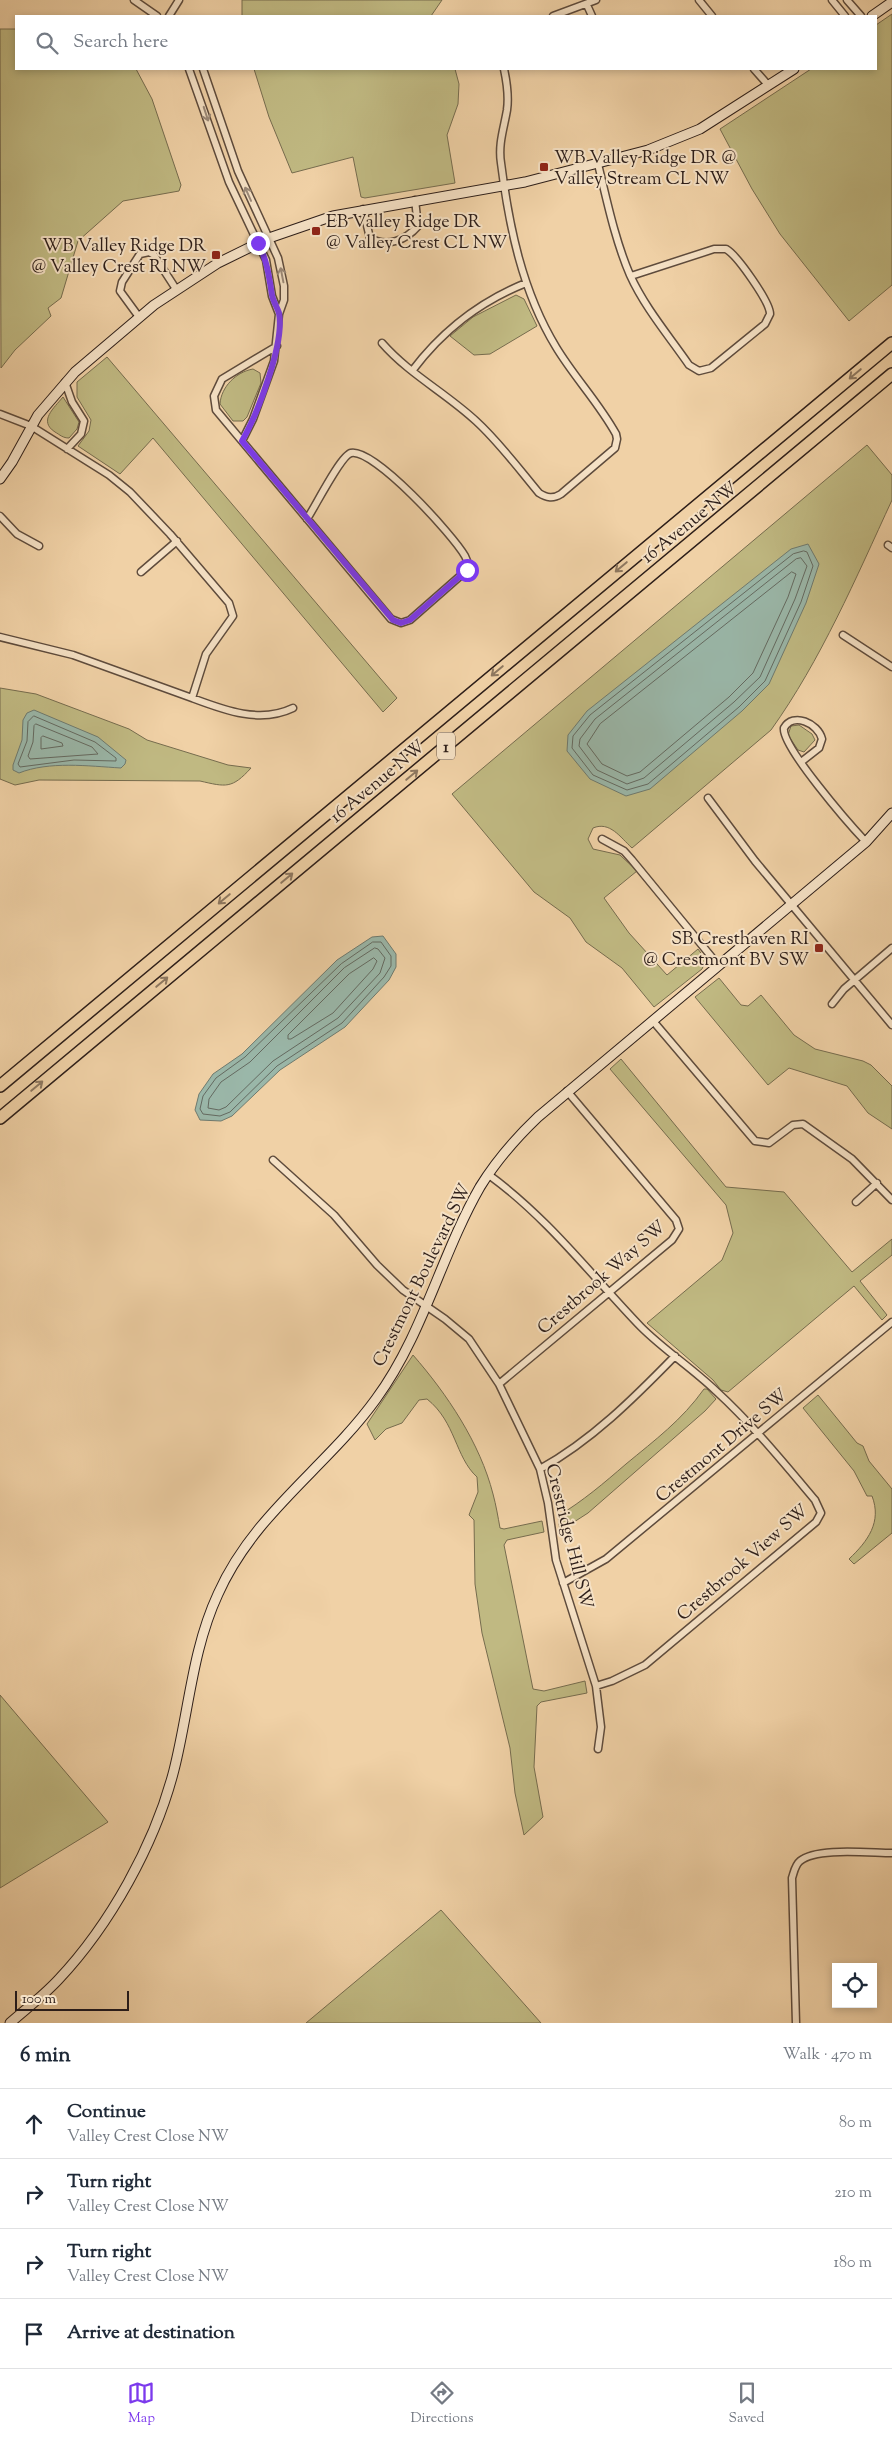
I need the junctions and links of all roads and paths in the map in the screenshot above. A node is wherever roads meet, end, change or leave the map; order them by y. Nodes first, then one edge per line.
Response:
1 (134, 0) edge
2 (179, 0) edge
3 (596, 0) edge
4 (699, 0) edge
5 (832, 0) edge
6 (847, 0) edge
7 (892, 2) edge
8 (586, 5) junction
9 (156, 15) edge
10 (170, 15) edge
11 (556, 15) edge
12 (591, 15) edge
13 (711, 15) edge
14 (844, 15) edge
15 (859, 15) edge
16 (873, 15) edge
17 (189, 70) edge
18 (202, 70) edge
19 (504, 70) edge
20 (755, 70) edge
21 (792, 70) edge
22 (768, 86) junction
23 (598, 164) junction
24 (504, 186) junction
25 (416, 200) junction
26 (363, 209) junction
27 (269, 238) junction
28 (258, 243) junction
29 (631, 276) junction
30 (526, 283) junction
31 (176, 289) junction
32 (279, 314) junction
33 (139, 317) junction
34 (382, 343) dead end
35 (892, 343) edge
36 (276, 346) junction
37 (412, 371) junction
38 (892, 374) edge
39 (65, 382) junction
40 (0, 414) edge
41 (31, 426) junction
42 (242, 441) junction
43 (68, 449) junction
44 (0, 479) edge
45 (0, 516) edge
46 (307, 519) junction
47 (177, 541) junction
48 (39, 546) dead end
49 (141, 572) dead end
50 (843, 635) dead end
51 (0, 637) edge
52 (892, 667) edge
53 (192, 698) junction
54 (293, 708) dead end
55 (801, 762) junction
56 (708, 798) dead end
57 (892, 813) edge
58 (602, 839) dead end
59 (866, 842) junction
60 (791, 905) junction
61 (892, 948) edge
62 (719, 966) junction
63 (854, 980) junction
64 (832, 1004) dead end
65 (653, 1021) junction
66 (892, 1024) edge
67 (0, 1086) edge
68 (567, 1091) junction
69 (0, 1118) edge
70 (273, 1160) dead end
71 (489, 1175) junction
72 (877, 1183) junction
73 (892, 1200) edge
74 (856, 1202) dead end
75 (609, 1294) junction
76 (425, 1307) junction
77 (892, 1322) edge
78 (675, 1356) junction
79 (499, 1384) junction
80 (759, 1433) junction
81 (540, 1469) junction
82 (563, 1583) junction
83 (596, 1686) junction
84 (598, 1749) dead end
85 (892, 1853) edge
86 (10, 2023) edge
87 (796, 2023) edge

1 - 9 street
2 - 10 street
3 - 8 street
4 - 13 street
5 - 14 street
6 - 15 street
7 - 16 street
8 - 11 street
8 - 12 street
17 -> 28 street
27 -> 18 street
19 - 24 street
20 - 22 street
21 - 22 street
22 - 23 street
23 - 24 street
23 - 29 street
24 - 25 street
24 - 30 street
25 - 26 street
25 - 26 street
26 - 27 street
27 - 28 street
32 -> 27 street
28 - 31 street
28 - 32 street
29 - 29 street
30 - 37 street
30 - 37 street
31 - 33 street
31 - 33 street
32 - 36 street
33 - 39 street
34 - 37 street
35 -> 67 highway, 16 Avenue NW / 1
36 - 42 street
36 - 42 street
69 -> 38 highway, 16 Avenue NW / 1
39 - 41 street
39 - 43 street
40 - 41 street
41 - 43 street
41 - 44 street
42 - 46 street
43 - 47 street
45 - 48 street
46 - 46 street
47 - 49 street
47 - 53 street
50 - 52 street
51 - 53 street
53 - 54 street
55 - 55 street
55 - 59 street
56 - 60 street
57 - 59 street, Crestmont Boulevard SW
58 - 62 street
59 - 60 street, Crestmont Boulevard SW
60 - 62 street, Crestmont Boulevard SW
60 - 63 street
61 - 63 street
62 - 65 street, Crestmont Boulevard SW
63 - 64 street
63 - 66 street
65 - 68 street, Crestmont Boulevard SW
65 - 72 street
68 - 71 street, Crestmont Boulevard SW
68 - 75 street, Crestbrook Way SW
70 - 76 street, Crestridge Hill SW
71 - 75 street
71 - 76 street, Crestmont Boulevard SW
72 - 73 street
72 - 74 street
75 - 78 street
75 - 79 street, Crestbrook Way SW
76 - 79 street, Crestridge Hill SW
76 - 86 street, Crestmont Boulevard SW
77 - 80 street, Crestmont Drive SW
78 - 80 street
78 - 81 street
79 - 81 street, Crestridge Hill SW
80 - 82 street, Crestmont Drive SW
80 - 83 street, Crestbrook View SW
81 - 82 street, Crestridge Hill SW
82 - 83 street, Crestridge Hill SW
83 - 84 street, Crestridge Hill SW
85 - 87 street

